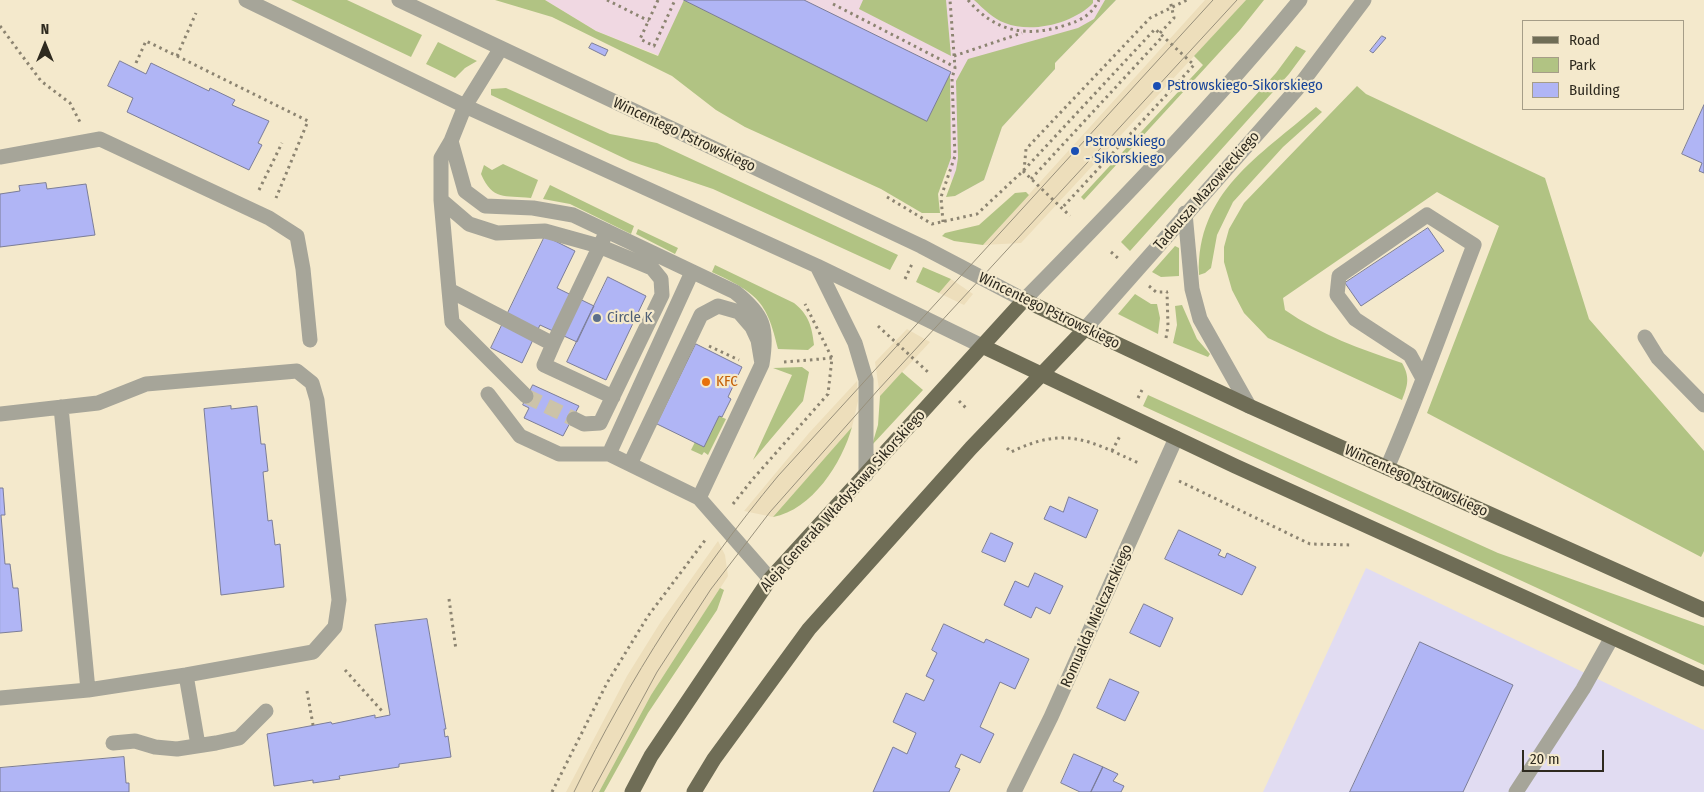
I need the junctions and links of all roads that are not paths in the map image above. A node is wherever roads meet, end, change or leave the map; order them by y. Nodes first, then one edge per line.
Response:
1 (246, 0) edge
2 (1300, 0) edge
3 (1364, 0) edge
4 (404, 1) edge
5 (502, 48) junction
6 (465, 106) junction
7 (451, 141) junction
8 (0, 157) edge
9 (441, 200) junction
10 (1185, 214) junction
11 (607, 231) junction
12 (599, 246) junction
13 (817, 266) junction
14 (692, 272) junction
15 (661, 279) junction
16 (449, 290) junction
17 (1024, 300) junction
18 (680, 301) junction
19 (1084, 330) junction
20 (1645, 336) dead end
21 (310, 340) dead end
22 (554, 342) junction
23 (982, 346) junction
24 (769, 364) junction
25 (1041, 374) junction
26 (1422, 377) junction
27 (488, 394) dead end
28 (526, 396) tunnel mouth
29 (613, 397) junction
30 (1704, 405) edge
31 (1249, 406) junction
32 (61, 407) junction
33 (0, 414) edge
34 (574, 419) tunnel mouth
35 (600, 423) junction
36 (619, 432) junction
37 (1176, 438) junction
38 (641, 442) junction
39 (609, 454) junction
40 (630, 464) junction
41 (1388, 468) junction
42 (866, 475) junction
43 (698, 498) junction
44 (770, 579) junction
45 (1704, 610) edge
46 (1611, 639) junction
47 (186, 676) junction
48 (1704, 679) edge
49 (88, 690) junction
50 (0, 698) edge
51 (266, 711) dead end
52 (112, 743) dead end
53 (198, 746) junction
54 (632, 792) edge
55 (694, 792) edge
56 (1014, 792) edge
57 (1516, 792) edge

1 - 6 street
2 - 17 street
3 - 10 street, Tadeusza Mazowieckiego
4 - 5 street, Wincentego Pstrowskiego
5 - 6 street
5 - 17 street, Wincentego Pstrowskiego
6 - 7 street
6 - 13 street
7 - 9 street
7 - 11 street
8 - 21 street
9 - 12 street
9 - 16 street
10 - 19 street, Tadeusza Mazowieckiego
10 - 31 street
11 - 12 street
11 - 14 street
12 - 15 street
12 - 22 street
13 - 23 street
13 - 42 street
14 - 18 street
14 - 24 street
15 - 18 street
15 - 29 street
16 - 22 street
16 - 28 street
17 - 19 main road, Wincentego Pstrowskiego
17 - 23 main road, Aleja Generała Władysława Sikorskiego
18 - 36 street
19 - 25 main road, Tadeusza Mazowieckiego
19 - 31 main road, Wincentego Pstrowskiego
20 - 30 street
22 - 29 street
23 - 25 main road
23 - 42 main road, Aleja Generała Władysława Sikorskiego
24 - 38 street
24 - 43 street
25 - 37 main road
25 - 55 main road
26 - 26 street
26 - 41 street
27 - 39 street
29 - 35 street
31 - 41 main road, Wincentego Pstrowskiego
32 - 33 street
32 - 47 street
32 - 49 street
34 - 35 street
35 - 36 street
36 - 38 street
36 - 39 street
37 - 46 main road
37 - 56 street, Romualda Mielczarskiego
38 - 40 street
39 - 40 street
40 - 43 street
41 - 45 main road, Wincentego Pstrowskiego
42 - 44 main road, Aleja Generała Władysława Sikorskiego
43 - 44 street
44 - 54 main road, Aleja Generała Władysława Sikorskiego
46 - 48 main road
46 - 57 street
47 - 49 street
47 - 53 street
49 - 50 street
51 - 53 street
52 - 53 street

